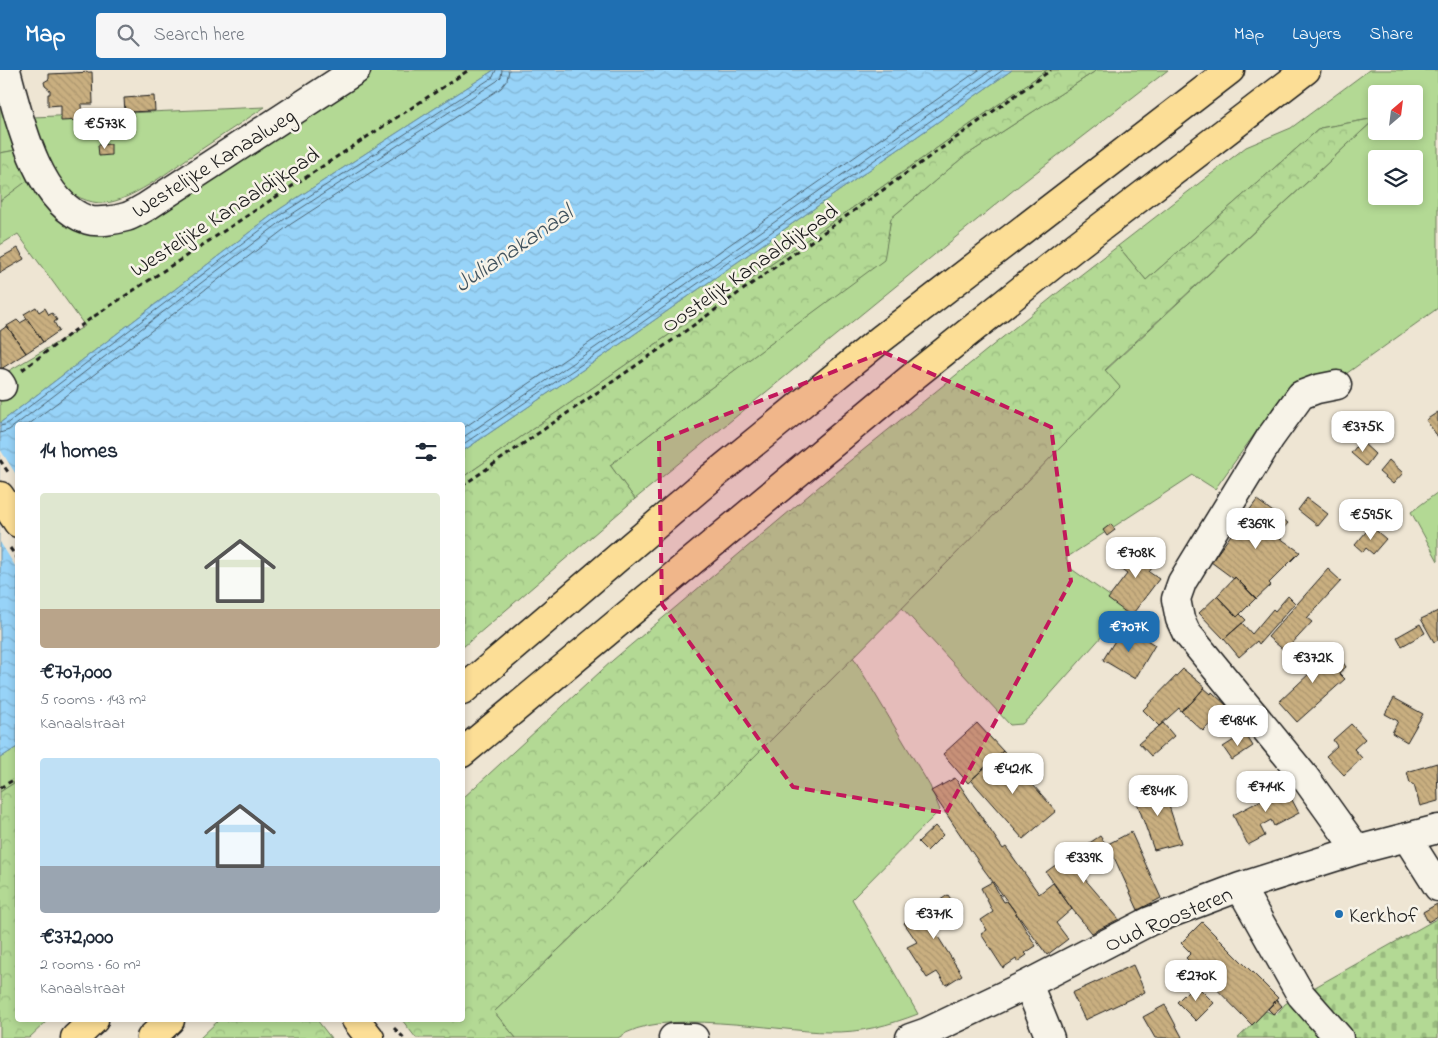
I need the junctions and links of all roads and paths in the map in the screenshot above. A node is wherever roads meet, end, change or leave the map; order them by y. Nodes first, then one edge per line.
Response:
1 (6, 70) edge
2 (356, 70) edge
3 (469, 70) edge
4 (1051, 70) edge
5 (1230, 70) edge
6 (1306, 70) edge
7 (1, 384) edge
8 (1337, 385) dead end
9 (465, 484) edge
10 (0, 496) edge
11 (15, 518) edge
12 (465, 688) edge
13 (465, 750) edge
14 (15, 779) edge
15 (0, 788) edge
16 (1438, 829) edge
17 (1407, 838) junction
18 (1357, 850) junction
19 (1240, 887) junction
20 (1438, 887) edge
21 (1028, 984) junction
22 (92, 1022) edge
23 (168, 1022) edge
24 (358, 1022) edge
25 (75, 1038) edge
26 (151, 1038) edge
27 (370, 1038) edge
28 (673, 1038) edge
29 (694, 1038) edge
30 (910, 1038) edge
31 (1050, 1038) edge
32 (1339, 1038) edge

1 - 2 street, Westelijke Kanaalweg
3 - 7 path, Westelijke Kanaaldijkpad
4 - 9 path, Oostelijk Kanaaldijkpad
5 - 12 main road
6 - 13 main road
8 - 18 street
10 - 11 main road
14 - 15 path
16 - 17 street, Oud Roosteren
17 - 18 street, Oud Roosteren
17 - 20 street
18 - 19 street, Oud Roosteren
19 - 21 street, Oud Roosteren
19 - 32 street
21 - 30 street, Oud Roosteren
21 - 31 street
22 - 25 main road
23 - 26 main road
24 - 27 main road
28 - 29 street

